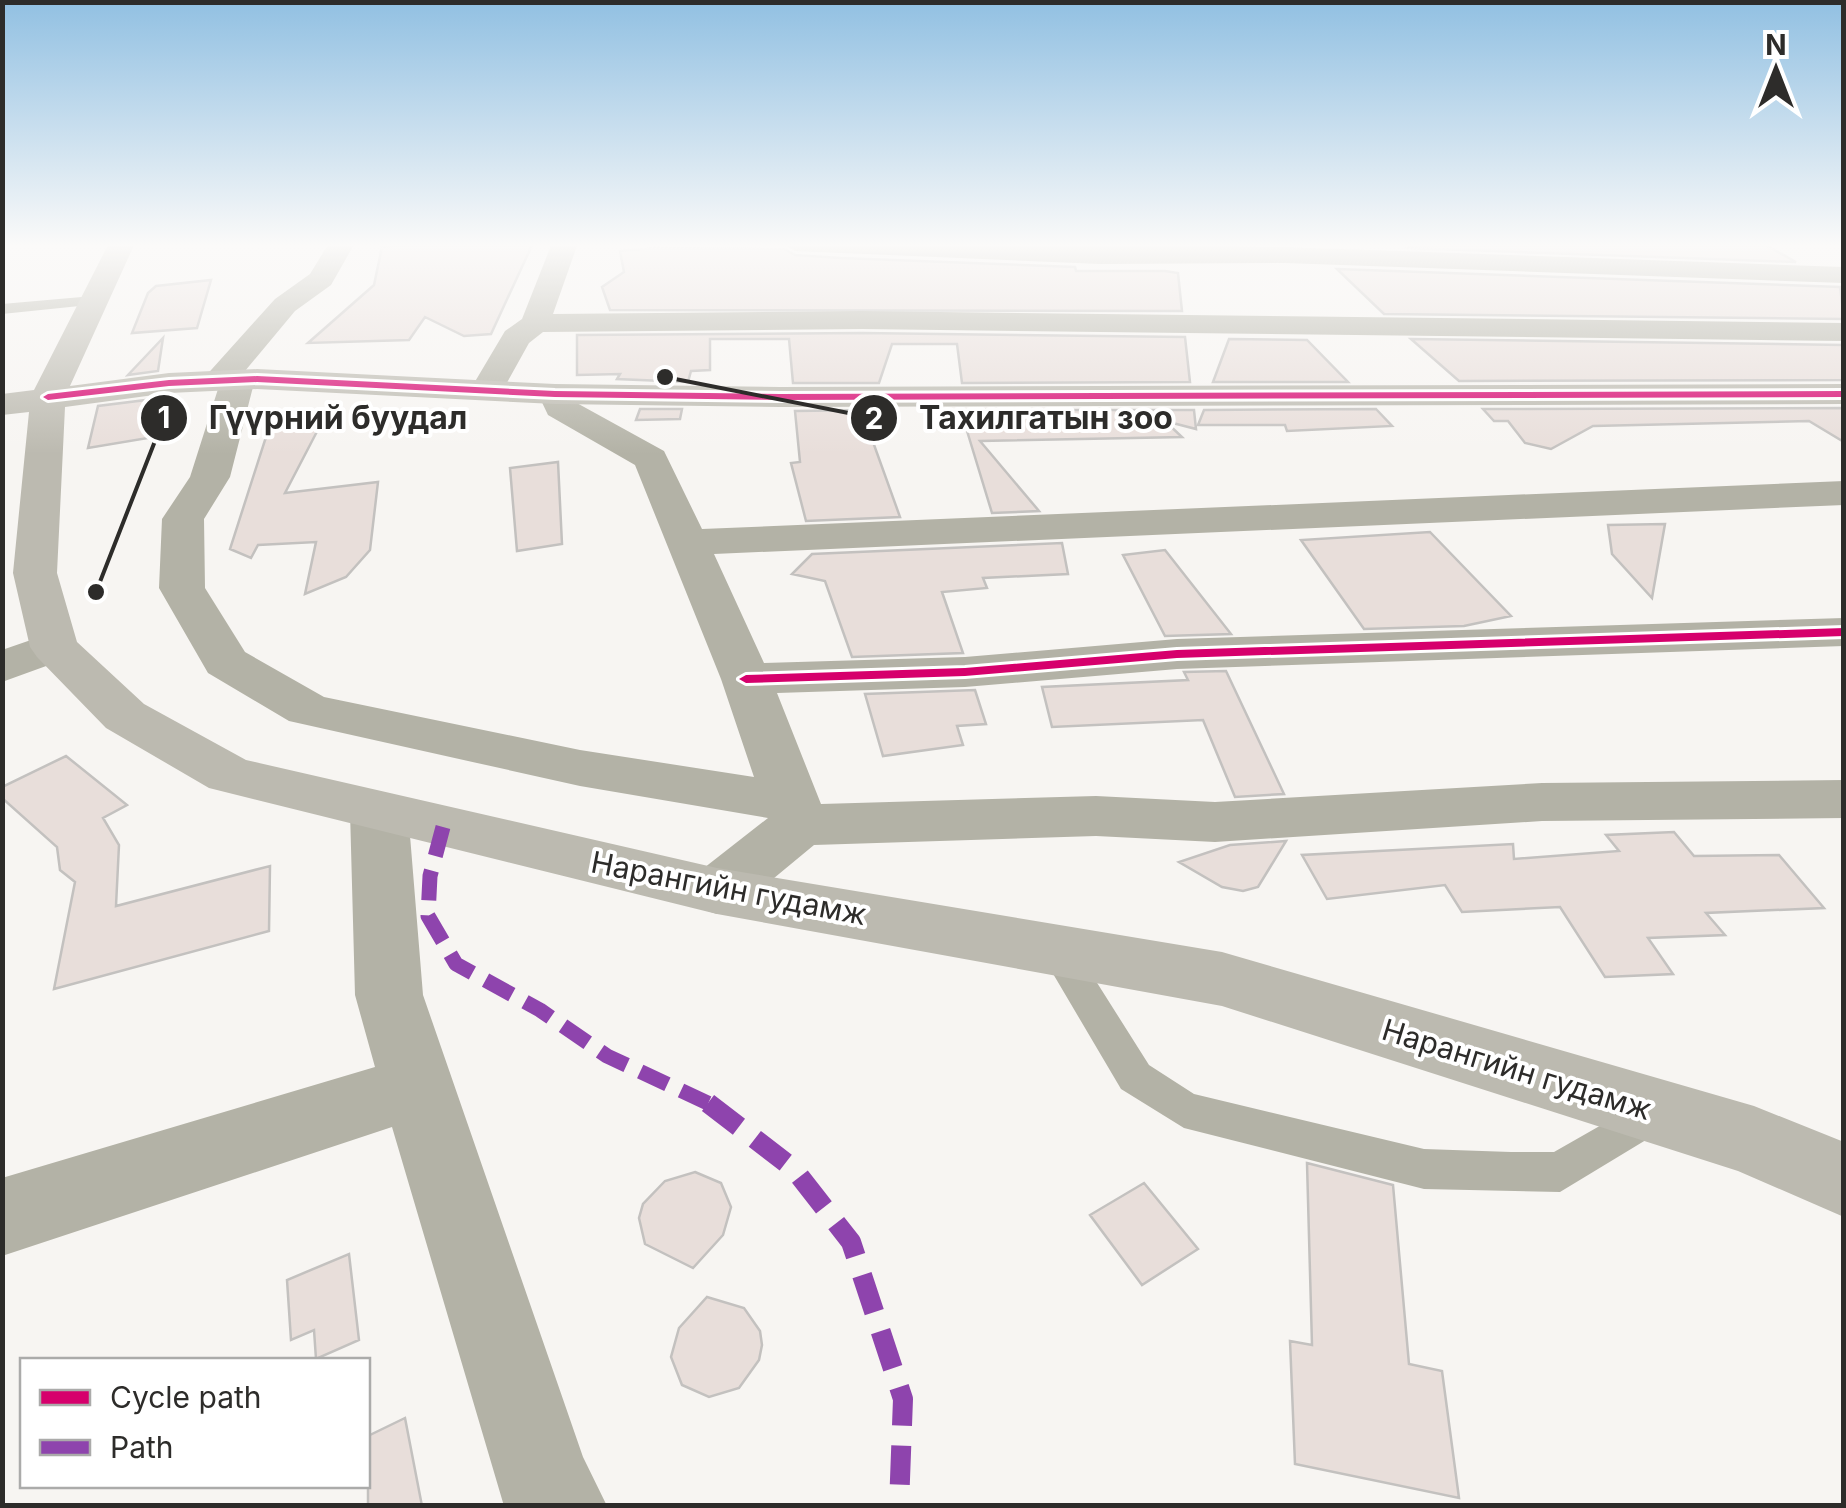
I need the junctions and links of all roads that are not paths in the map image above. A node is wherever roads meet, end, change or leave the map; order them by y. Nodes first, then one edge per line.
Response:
1 (85, 313) edge
2 (279, 313) edge
3 (539, 313) edge
4 (535, 324) junction
5 (1844, 332) edge
6 (229, 379) junction
7 (487, 390) junction
8 (555, 394) junction
9 (1844, 394) edge
10 (25, 401) edge
11 (1844, 493) edge
12 (687, 542) junction
13 (1844, 632) edge
14 (28, 657) edge
15 (746, 679) junction
16 (1844, 799) edge
17 (378, 812) junction
18 (795, 814) junction
19 (717, 890) junction
20 (1057, 950) junction
21 (418, 1086) junction
22 (1656, 1112) junction
23 (1844, 1139) edge
24 (1754, 1141) junction
25 (1844, 1180) edge
26 (2, 1217) edge
27 (558, 1506) edge

1 - 10 main road, Нарангийн гудамж
2 - 6 street
3 - 4 street
4 - 5 street
4 - 7 street
6 - 7 main road
6 - 10 main road
6 - 18 street
7 - 8 main road
8 - 9 main road
8 - 12 street
10 - 14 main road, Нарангийн гудамж
11 - 12 street
12 - 15 street
13 - 15 street
14 - 17 main road, Нарангийн гудамж
15 - 18 street
16 - 18 street
17 - 19 main road, Нарангийн гудамж
17 - 21 street
18 - 19 street
19 - 20 main road, Нарангийн гудамж
20 - 22 main road, Нарангийн гудамж
20 - 22 lane
21 - 26 street
21 - 27 street
22 - 24 main road, Нарангийн гудамж
23 - 24 street
24 - 25 main road, Нарангийн гудамж

